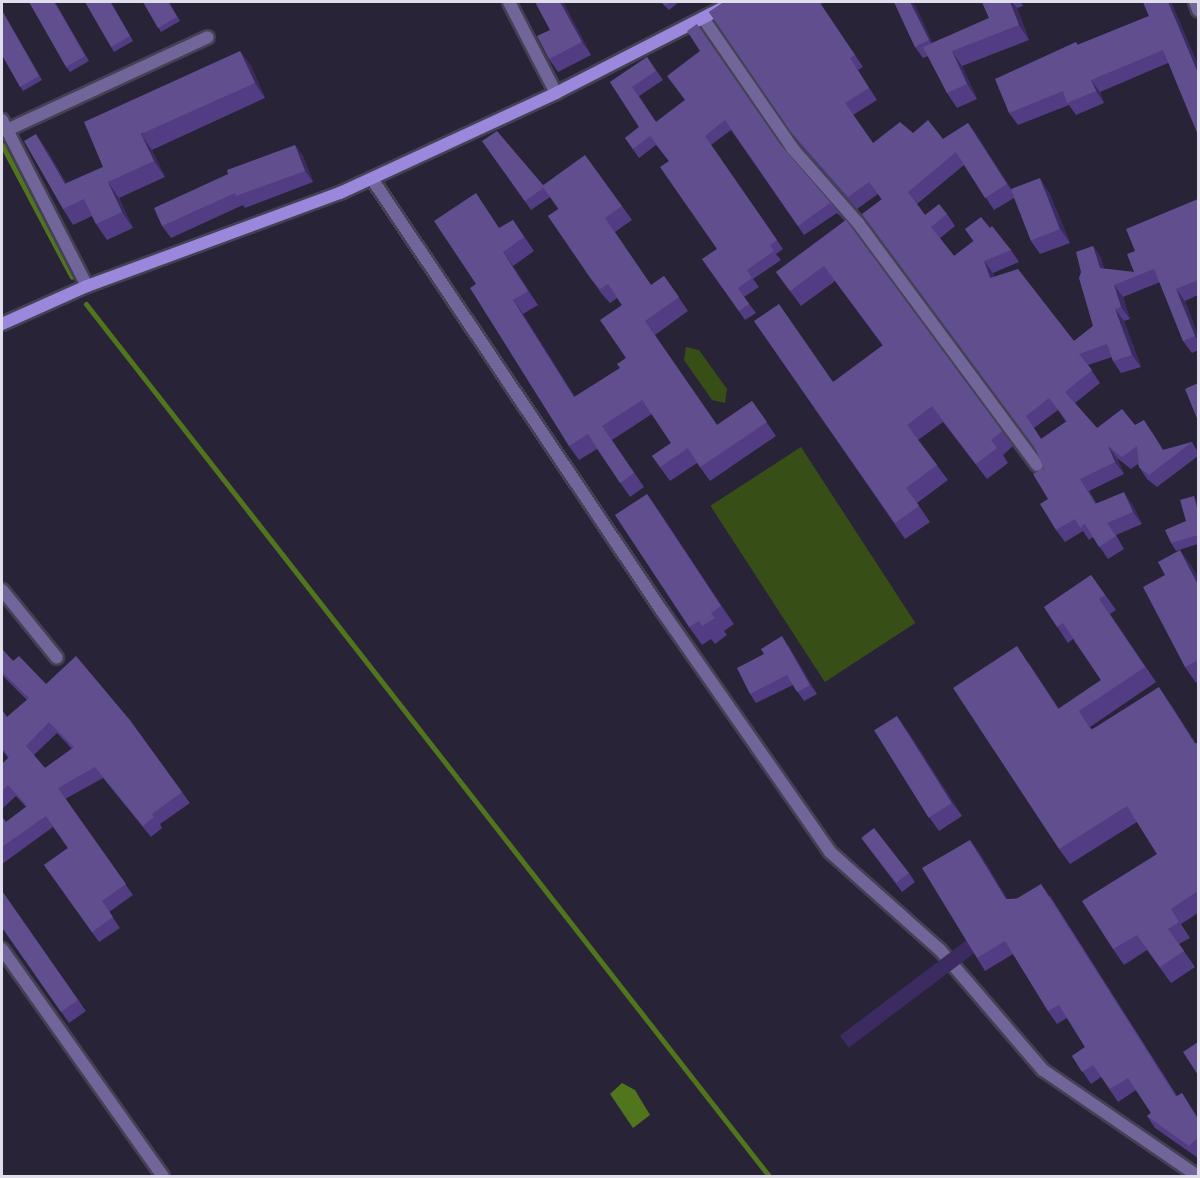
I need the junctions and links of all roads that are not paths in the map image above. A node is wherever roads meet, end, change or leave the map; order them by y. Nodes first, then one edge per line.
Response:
1 (509, 2) edge
2 (734, 2) edge
3 (1195, 2) edge
4 (1198, 10) edge
5 (703, 18) junction
6 (208, 37) dead end
7 (556, 93) junction
8 (4, 125) edge
9 (372, 179) junction
10 (87, 286) junction
11 (2, 324) edge
12 (1037, 465) edge
13 (2, 590) edge
14 (57, 658) dead end
15 (2, 948) edge
16 (163, 1176) edge
17 (1198, 1176) edge

1 - 7 street
2 - 5 street
3 - 4 street
5 - 7 street
5 - 12 street
6 - 8 street
7 - 9 street
8 - 10 street
9 - 10 street
9 - 17 street
10 - 11 street
13 - 14 street
15 - 16 street

